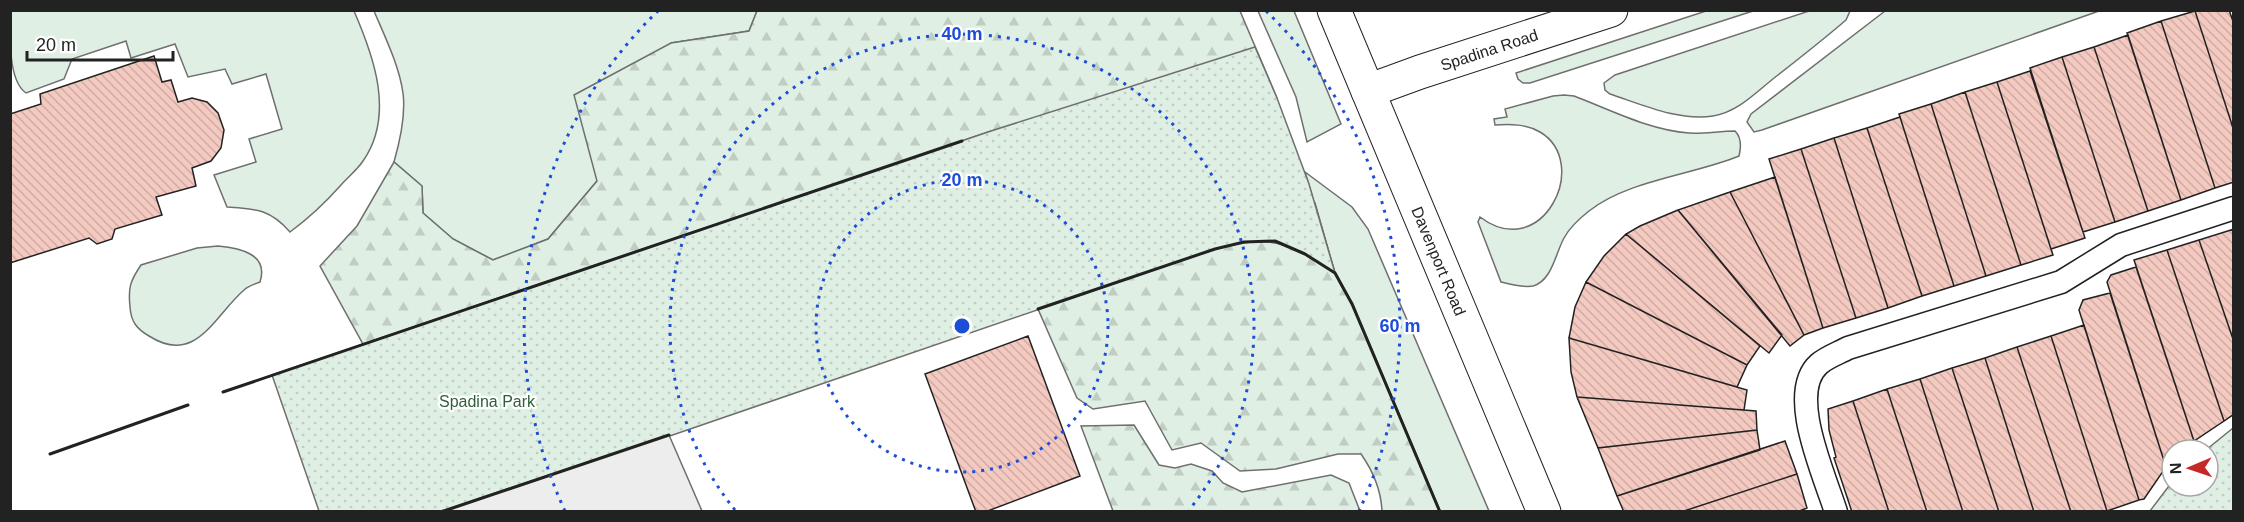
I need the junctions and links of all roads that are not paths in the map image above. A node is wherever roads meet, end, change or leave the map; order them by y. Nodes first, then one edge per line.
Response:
1 (1335, 10) edge
2 (1611, 10) edge
3 (1368, 91) junction
4 (2234, 208) edge
5 (1544, 512) edge
6 (1836, 512) edge

1 - 3 street, Davenport Road
2 - 3 street, Spadina Road
3 - 5 street, Davenport Road
4 - 6 lane

